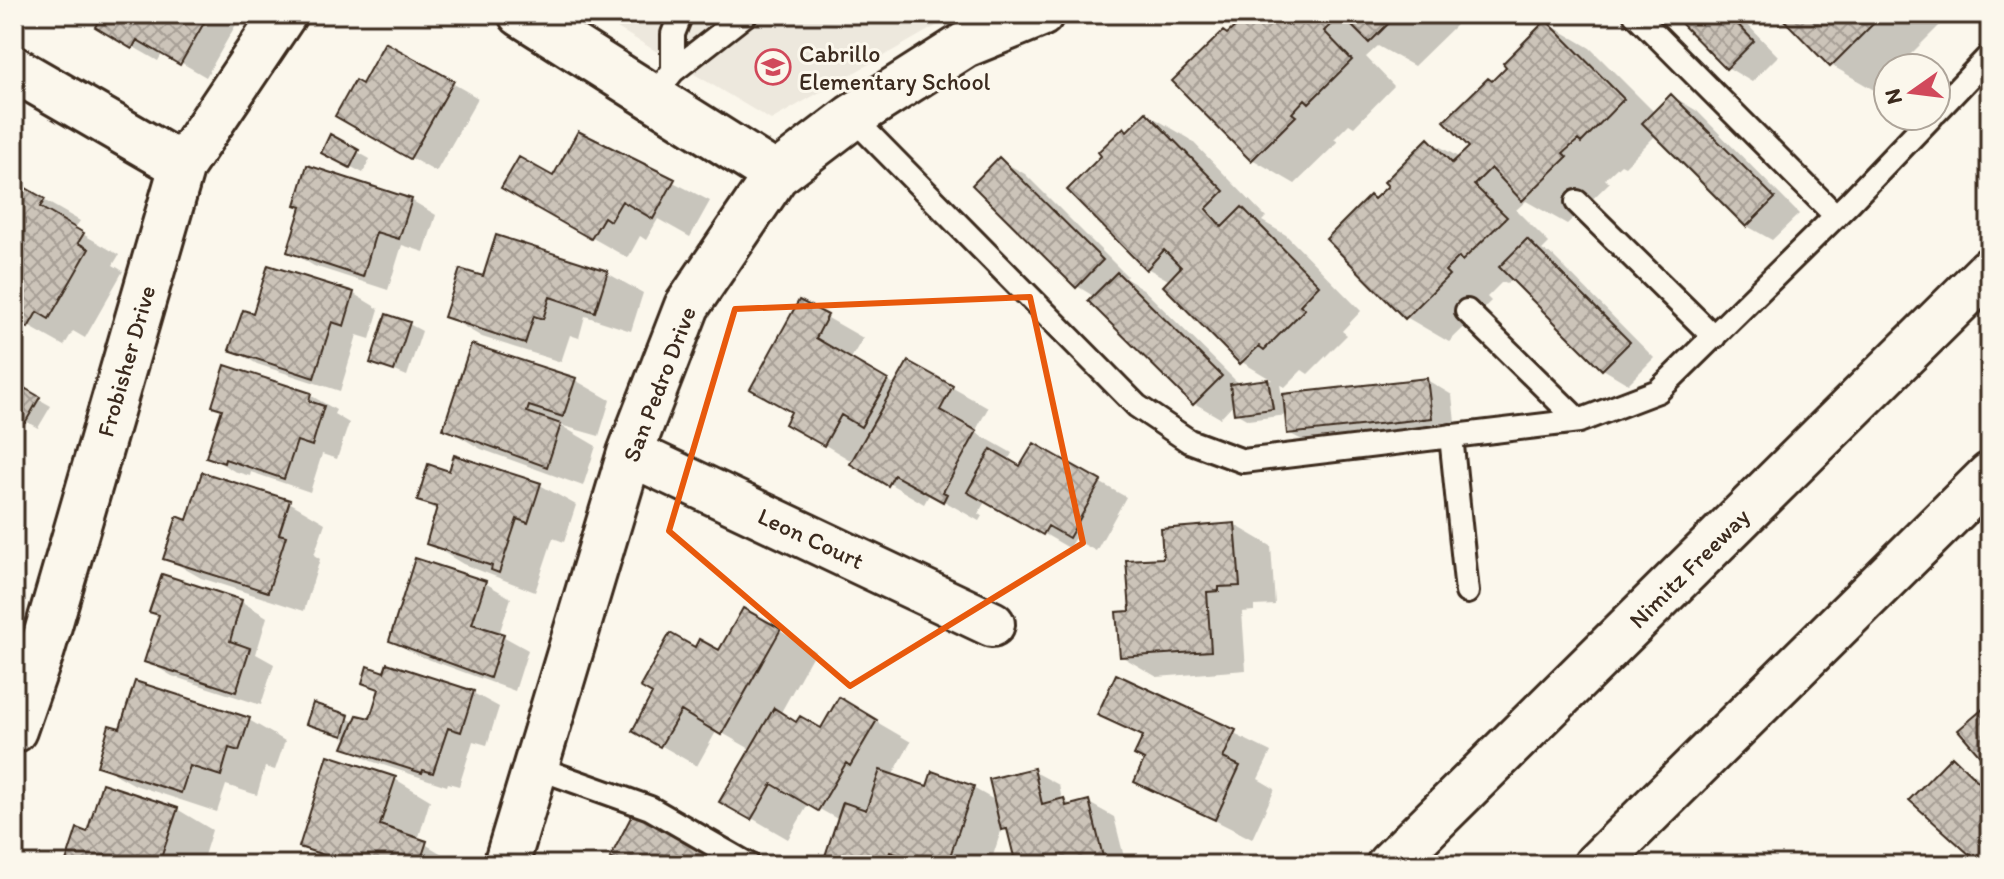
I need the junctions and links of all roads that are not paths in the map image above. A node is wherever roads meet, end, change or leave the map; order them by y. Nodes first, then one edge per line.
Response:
1 (284, 14) edge
2 (681, 14) edge
3 (746, 14) edge
4 (1041, 14) edge
5 (1635, 14) edge
6 (540, 19) edge
7 (1990, 55) edge
8 (14, 69) edge
9 (662, 84) junction
10 (1952, 95) edge
11 (852, 117) junction
12 (1917, 132) edge
13 (182, 166) junction
14 (776, 175) junction
15 (1577, 202) dead end
16 (1836, 216) junction
17 (1990, 270) edge
18 (1467, 311) dead end
19 (1714, 337) junction
20 (1579, 421) junction
21 (1451, 436) junction
22 (630, 453) junction
23 (1990, 475) edge
24 (1467, 592) dead end
25 (992, 624) dead end
26 (28, 644) edge
27 (14, 730) edge
28 (535, 767) junction
29 (506, 865) edge
30 (749, 865) edge
31 (1389, 865) edge
32 (1596, 865) edge

1 - 13 main road, Frobisher Drive
2 - 9 lane
3 - 9 lane
4 - 11 main road, San Pedro Drive
5 - 16 lane
6 - 9 main road
7 - 10 lane
8 - 13 main road
9 - 14 main road
11 - 14 main road, San Pedro Drive
11 - 21 lane
12 - 16 lane
13 - 26 main road, Frobisher Drive
14 - 22 main road, San Pedro Drive
15 - 19 lane
16 - 19 lane
17 - 31 main road, Nimitz Freeway
18 - 20 lane
19 - 20 lane
20 - 21 lane
21 - 24 lane
22 - 25 main road, Leon Court
22 - 28 main road, San Pedro Drive
23 - 32 main road
26 - 27 main road, Frobisher Drive
28 - 29 main road, San Pedro Drive
28 - 30 lane

